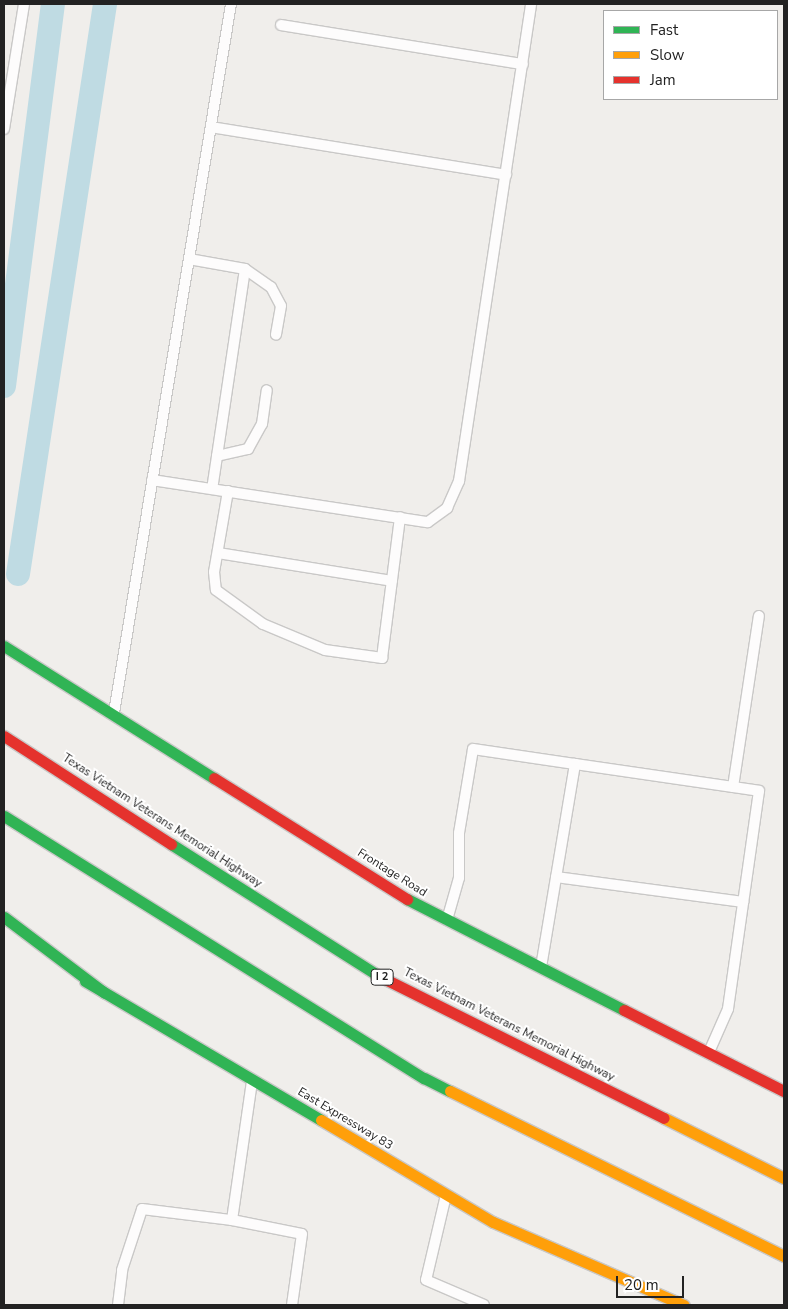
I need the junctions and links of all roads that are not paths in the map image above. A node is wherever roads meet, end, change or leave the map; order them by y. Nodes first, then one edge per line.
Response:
1 (24, 4) edge
2 (231, 4) edge
3 (532, 4) edge
4 (280, 25) dead end
5 (522, 64) junction
6 (210, 126) junction
7 (4, 129) edge
8 (506, 175) junction
9 (189, 259) junction
10 (245, 269) junction
11 (276, 334) dead end
12 (267, 390) dead end
13 (217, 456) junction
14 (152, 480) junction
15 (212, 489) junction
16 (228, 491) junction
17 (400, 517) junction
18 (218, 553) junction
19 (392, 581) junction
20 (759, 616) dead end
21 (4, 646) edge
22 (114, 715) junction
23 (4, 736) edge
24 (575, 764) junction
25 (733, 787) junction
26 (4, 816) edge
27 (556, 878) junction
28 (743, 902) junction
29 (4, 917) edge
30 (447, 921) junction
31 (4, 933) edge
32 (541, 968) junction
33 (105, 993) junction
34 (708, 1053) junction
35 (252, 1080) junction
36 (784, 1091) edge
37 (784, 1178) edge
38 (446, 1194) junction
39 (232, 1220) junction
40 (784, 1256) edge
41 (118, 1305) edge
42 (292, 1305) edge
43 (484, 1305) edge
44 (684, 1305) edge

1 - 7 lane
2 - 6 lane
3 - 5 lane
4 - 5 lane
5 - 8 lane
6 - 8 lane
6 - 9 lane
8 - 17 lane
9 - 10 lane
9 - 14 lane
10 - 11 lane
10 - 13 lane
12 - 13 lane
13 - 15 lane
14 - 15 lane
14 - 22 lane
15 - 16 lane
16 - 17 lane
16 - 18 lane
17 - 19 lane
18 - 19 lane
18 - 19 lane
20 - 25 lane
21 - 22 main road, Frontage Road
22 - 30 main road, Frontage Road
23 - 37 main road, Texas Vietnam Veterans Memorial Highway / I 2
24 - 25 lane
24 - 27 lane
24 - 30 lane
25 - 28 lane
26 - 40 main road
27 - 28 lane
27 - 32 lane
28 - 34 lane
29 - 33 main road
30 - 32 main road, Frontage Road
31 - 33 main road, East Expressway 83
32 - 34 main road, Frontage Road
33 - 35 main road, East Expressway 83
34 - 36 main road, Frontage Road
35 - 38 main road, East Expressway 83
35 - 39 lane
38 - 43 lane
38 - 44 main road, East Expressway 83
39 - 41 lane
39 - 42 lane

